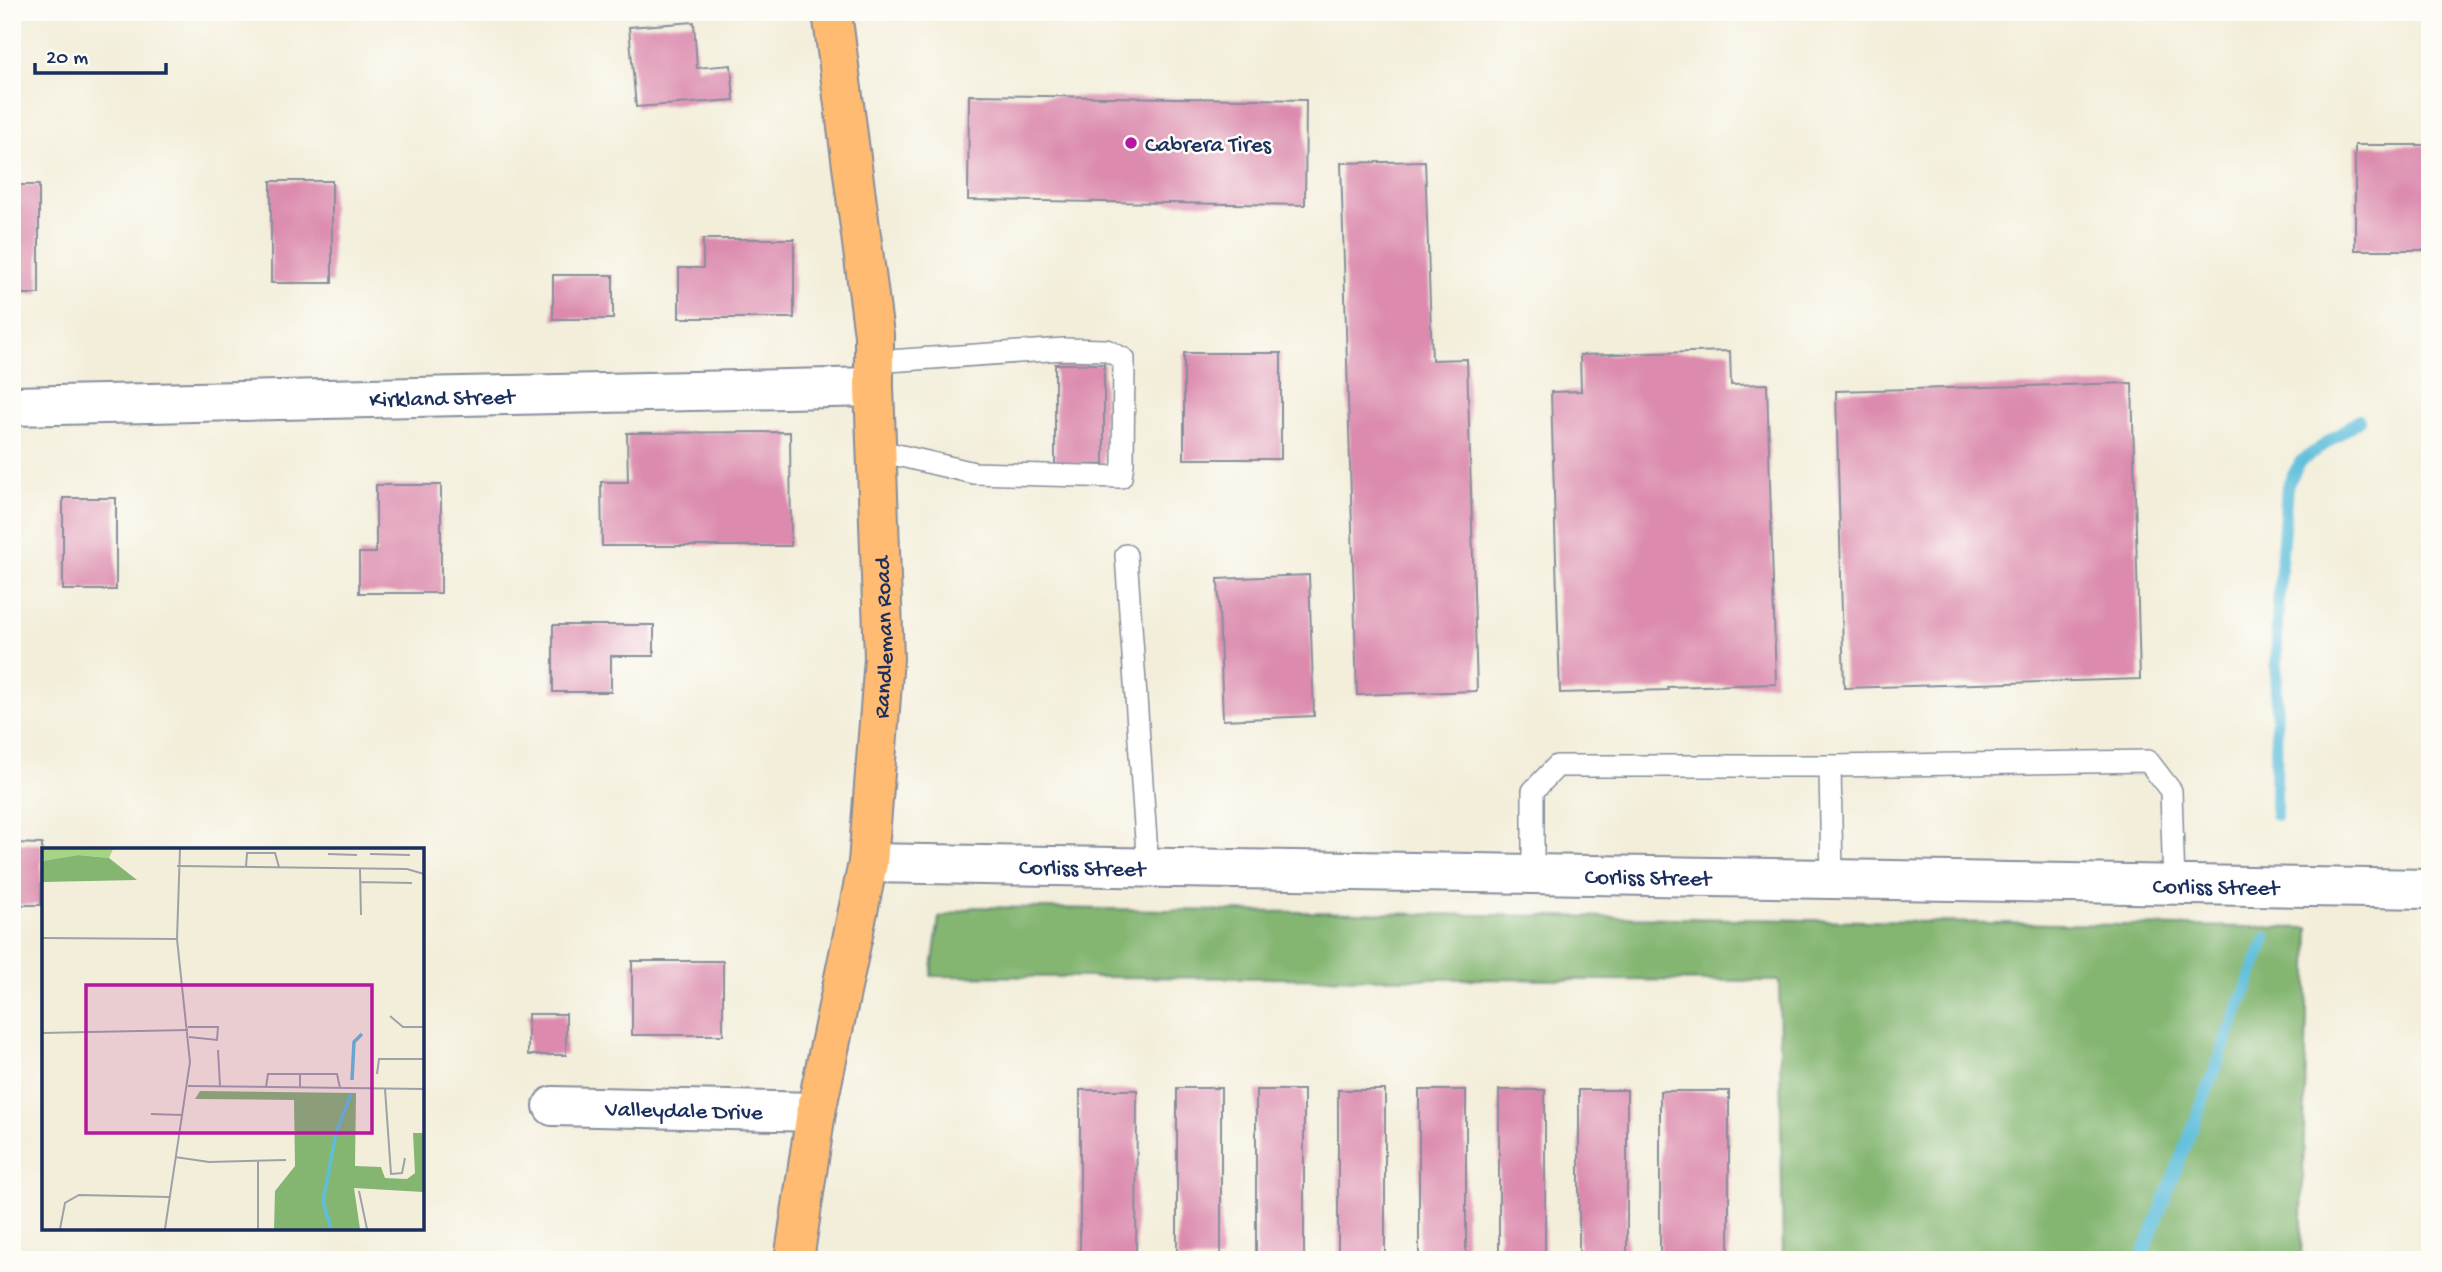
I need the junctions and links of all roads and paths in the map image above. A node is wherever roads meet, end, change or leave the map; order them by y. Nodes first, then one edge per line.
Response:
1 (832, 12) edge
2 (874, 375) junction
3 (12, 406) edge
4 (876, 450) junction
5 (1126, 555) dead end
6 (1830, 765) junction
7 (868, 863) junction
8 (1148, 868) junction
9 (1533, 874) junction
10 (1832, 879) junction
11 (2174, 885) junction
12 (2430, 889) edge
13 (553, 1106) dead end
14 (816, 1112) junction
15 (794, 1260) edge

1 - 2 main road, Randleman Road
2 - 3 street, Kirkland Street
2 - 4 main road, Randleman Road
2 - 4 lane
4 - 7 main road, Randleman Road
5 - 8 lane
6 - 9 lane
6 - 10 lane
6 - 11 lane
7 - 8 street, Corliss Street
7 - 14 main road, Randleman Road
8 - 9 street, Corliss Street
9 - 10 street, Corliss Street
10 - 11 street, Corliss Street
11 - 12 street, Corliss Street
13 - 14 street, Valleydale Drive
14 - 15 main road, Randleman Road

